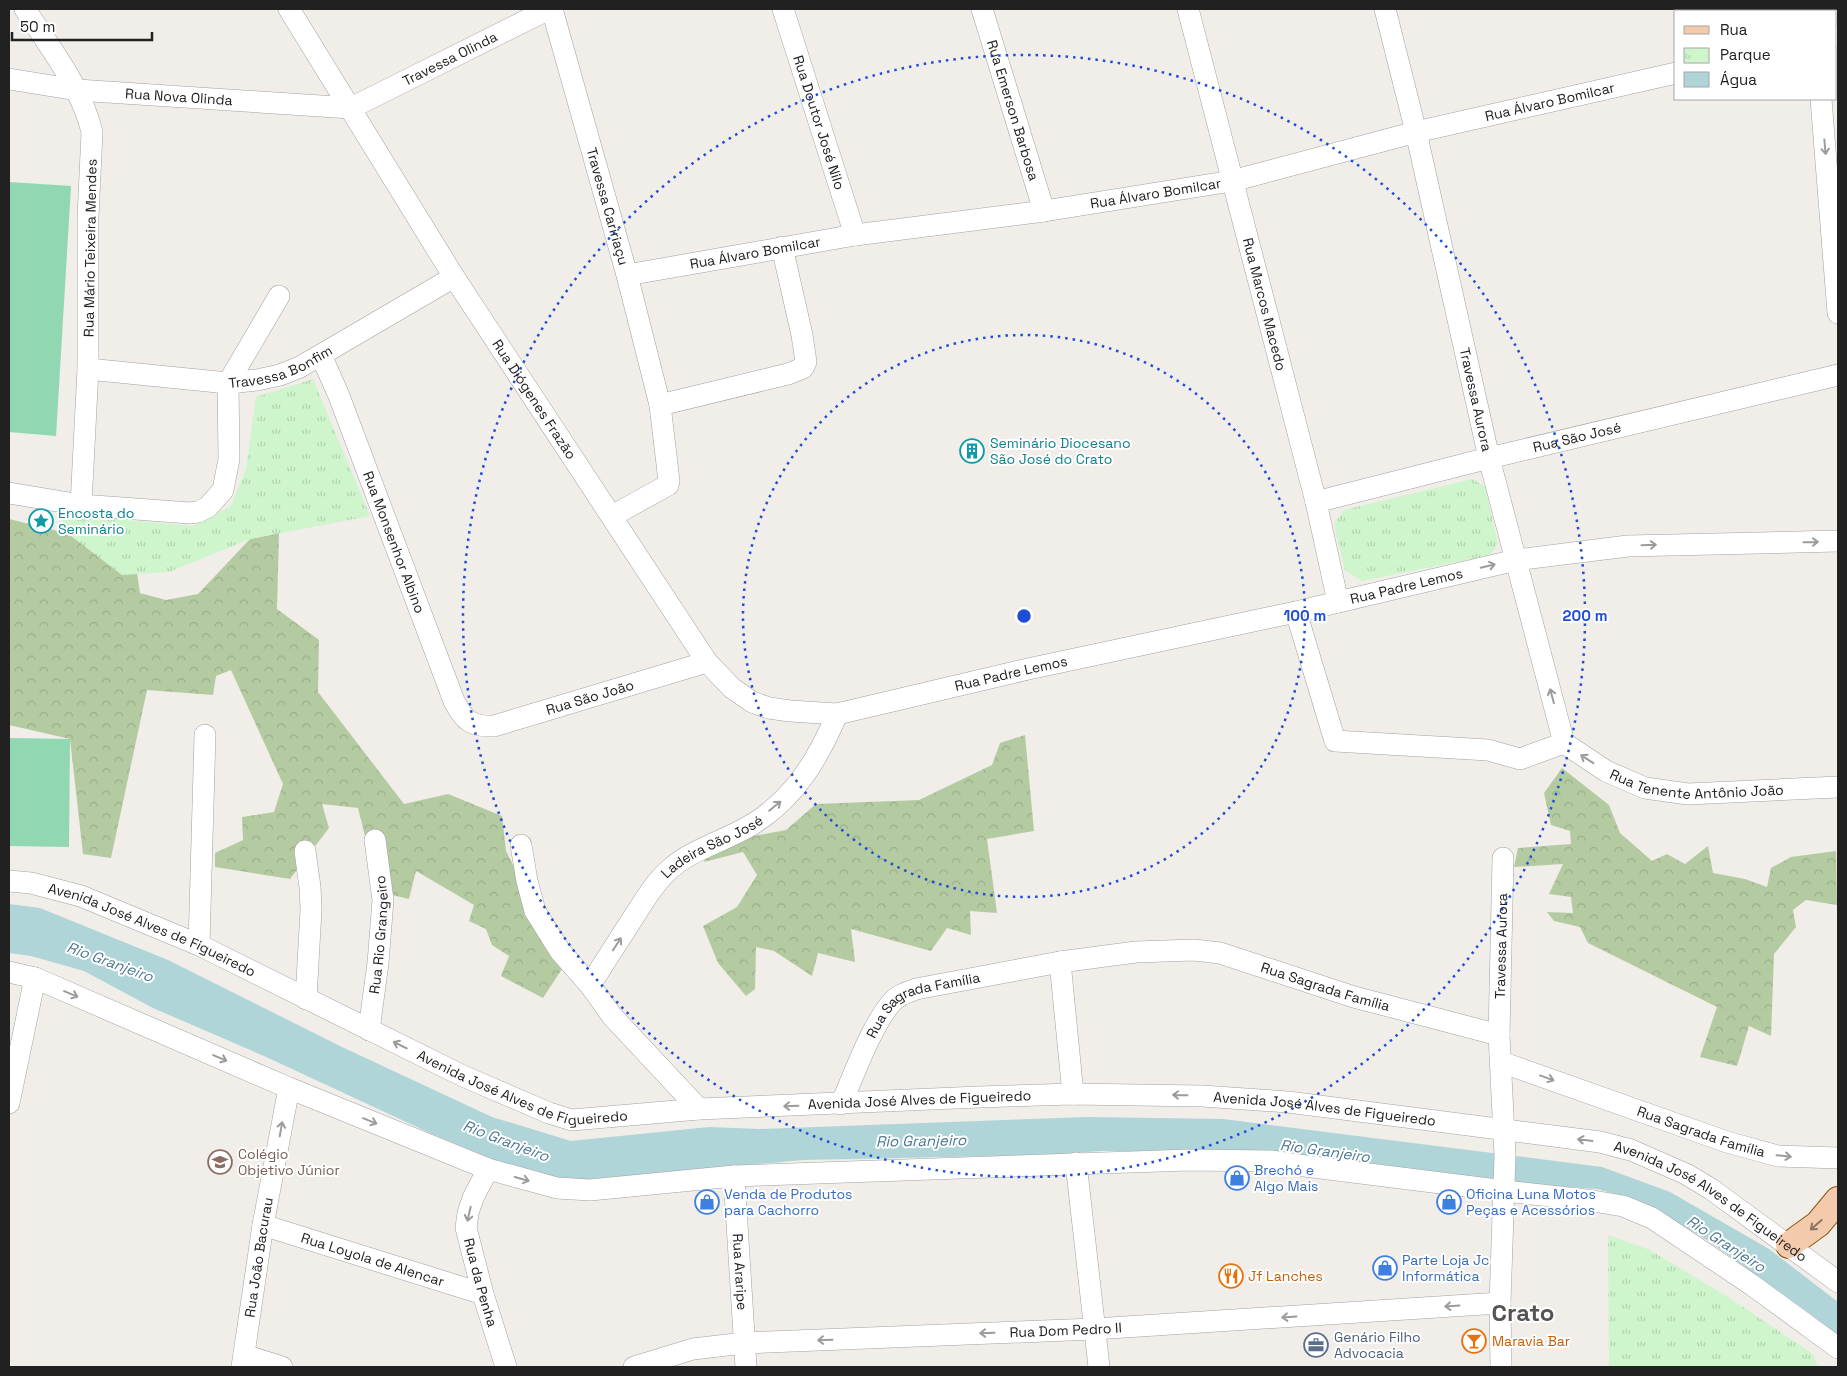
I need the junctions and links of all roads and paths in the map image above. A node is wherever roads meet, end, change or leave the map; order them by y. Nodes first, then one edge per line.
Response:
1 (25, 9) edge
2 (289, 9) edge
3 (550, 9) edge
4 (783, 9) edge
5 (982, 9) edge
6 (1188, 9) edge
7 (1385, 9) edge
8 (1674, 73) edge
9 (9, 79) edge
10 (77, 90) junction
11 (1821, 100) edge
12 (351, 108) junction
13 (1416, 132) junction
14 (1232, 181) junction
15 (1044, 211) junction
16 (855, 235) junction
17 (782, 247) junction
18 (627, 275) junction
19 (454, 276) junction
20 (278, 296) dead end
21 (1838, 312) edge
22 (321, 355) junction
23 (88, 369) junction
24 (1838, 375) edge
25 (228, 382) junction
26 (660, 405) junction
27 (1489, 458) junction
28 (9, 493) edge
29 (1316, 502) junction
30 (81, 505) junction
31 (612, 516) junction
32 (1838, 541) edge
33 (1516, 560) junction
34 (1338, 602) junction
35 (1296, 612) junction
36 (707, 662) junction
37 (837, 714) junction
38 (473, 724) joint
39 (206, 735) dead end
40 (1564, 743) junction
41 (1838, 787) edge
42 (375, 840) dead end
43 (521, 845) dead end
44 (305, 851) dead end
45 (1503, 858) dead end
46 (9, 882) edge
47 (199, 945) junction
48 (1060, 962) junction
49 (9, 972) edge
50 (35, 978) junction
51 (590, 985) junction
52 (306, 998) junction
53 (369, 1030) junction
54 (1499, 1034) junction
55 (1501, 1062) junction
56 (289, 1088) junction
57 (1073, 1094) junction
58 (9, 1104) edge
59 (841, 1104) junction
60 (699, 1109) junction
61 (1504, 1130) junction
62 (1838, 1158) edge
63 (1076, 1163) junction
64 (488, 1169) junction
65 (734, 1176) junction
66 (1505, 1191) junction
67 (1838, 1200) edge
68 (264, 1225) junction
69 (1788, 1245) junction
70 (1838, 1282) edge
71 (483, 1294) junction
72 (1500, 1303) junction
73 (1094, 1329) junction
74 (744, 1343) junction
75 (1838, 1348) edge
76 (243, 1361) edge
77 (282, 1367) edge
78 (506, 1367) edge
79 (634, 1367) edge
80 (746, 1367) edge
81 (1099, 1367) edge
82 (1501, 1367) edge

1 - 10 street, Rua Mário Teixeira Mendes
2 - 12 street, Rua Diógenes Frazão
3 - 12 street, Travessa Olinda
3 - 18 street, Travessa Caririaçu
4 - 16 street, Rua Doutor José Nilo
5 - 15 street, Rua Emerson Barbosa
6 - 14 street, Rua Marcos Macedo
7 - 13 street, Travessa Aurora
8 - 13 street, Rua Álvaro Bomilcar
9 - 10 street, Rua Nova Olinda
10 - 12 street, Rua Nova Olinda
10 - 23 street, Rua Mário Teixeira Mendes
11 -> 21 street
12 - 19 street, Rua Diógenes Frazão
13 - 14 street, Rua Álvaro Bomilcar
13 - 27 street, Travessa Aurora
14 - 15 street, Rua Álvaro Bomilcar
14 - 29 street, Rua Marcos Macedo
15 - 16 street, Rua Álvaro Bomilcar
16 - 17 street, Rua Álvaro Bomilcar
17 - 18 street, Rua Álvaro Bomilcar
17 - 26 street
18 - 26 street, Travessa Caririaçu
19 - 22 street, Travessa Bonfim
19 - 31 street, Rua Diógenes Frazão
20 - 25 street
22 - 25 street, Travessa Bonfim
22 - 38 street, Rua Monsenhor Albino
23 - 25 street, Travessa Bonfim
23 - 30 street, Rua Mário Teixeira Mendes
24 - 27 street, Rua São José
25 - 30 street
26 - 31 street, Travessa Caririaçu
27 - 29 street, Rua São José
27 - 33 street, Travessa Aurora
28 - 30 street
29 - 34 street, Rua Marcos Macedo
31 - 36 street, Rua Diógenes Frazão
33 -> 32 street, Rua Padre Lemos
34 -> 33 street, Rua Padre Lemos
40 -> 33 street, Travessa Aurora
34 - 35 street, Rua Padre Lemos
35 - 37 street, Rua Padre Lemos
35 - 40 street
36 - 37 street, Rua Diógenes Frazão
36 - 38 street, Rua São João
51 -> 37 street, Ladeira São José
39 - 47 street
41 -> 40 street, Rua Tenente Antônio João
42 - 53 street, Rua Rio Grangeiro
43 - 51 street
44 - 52 street
45 - 54 street, Travessa Aurora
46 - 47 street, Avenida José Alves de Figueiredo
47 - 52 street, Avenida José Alves de Figueiredo
48 - 54 street, Rua Sagrada Família
48 - 57 street
48 - 59 street, Rua Sagrada Família
49 - 50 street
50 -> 56 street
50 - 58 street
51 - 60 street
52 - 53 street, Avenida José Alves de Figueiredo
60 -> 53 street, Avenida José Alves de Figueiredo
54 - 55 street
55 - 61 street
55 -> 62 street, Rua Sagrada Família
56 -> 64 street
68 -> 56 street, Rua João Bacurau
57 - 59 street, Avenida José Alves de Figueiredo
61 -> 57 street, Avenida José Alves de Figueiredo
59 -> 60 street, Avenida José Alves de Figueiredo
61 - 66 street
69 -> 61 street, Avenida José Alves de Figueiredo
63 - 65 street
63 - 66 street
63 - 73 street
64 -> 65 street
64 -> 71 street, Rua da Penha
65 - 74 street, Rua Araripe
66 - 72 street
66 - 75 street
67 -> 69 main road
68 - 71 street, Rua Loyola de Alencar
68 - 76 street, Rua João Bacurau
69 - 70 street, Avenida José Alves de Figueiredo
71 - 78 street, Rua da Penha
72 -> 73 street, Rua Dom Pedro II
72 - 82 street
73 -> 74 street, Rua Dom Pedro II
73 - 81 street
74 - 79 street, Rua Dom Pedro II
74 - 80 street, Rua Araripe
76 - 77 street

